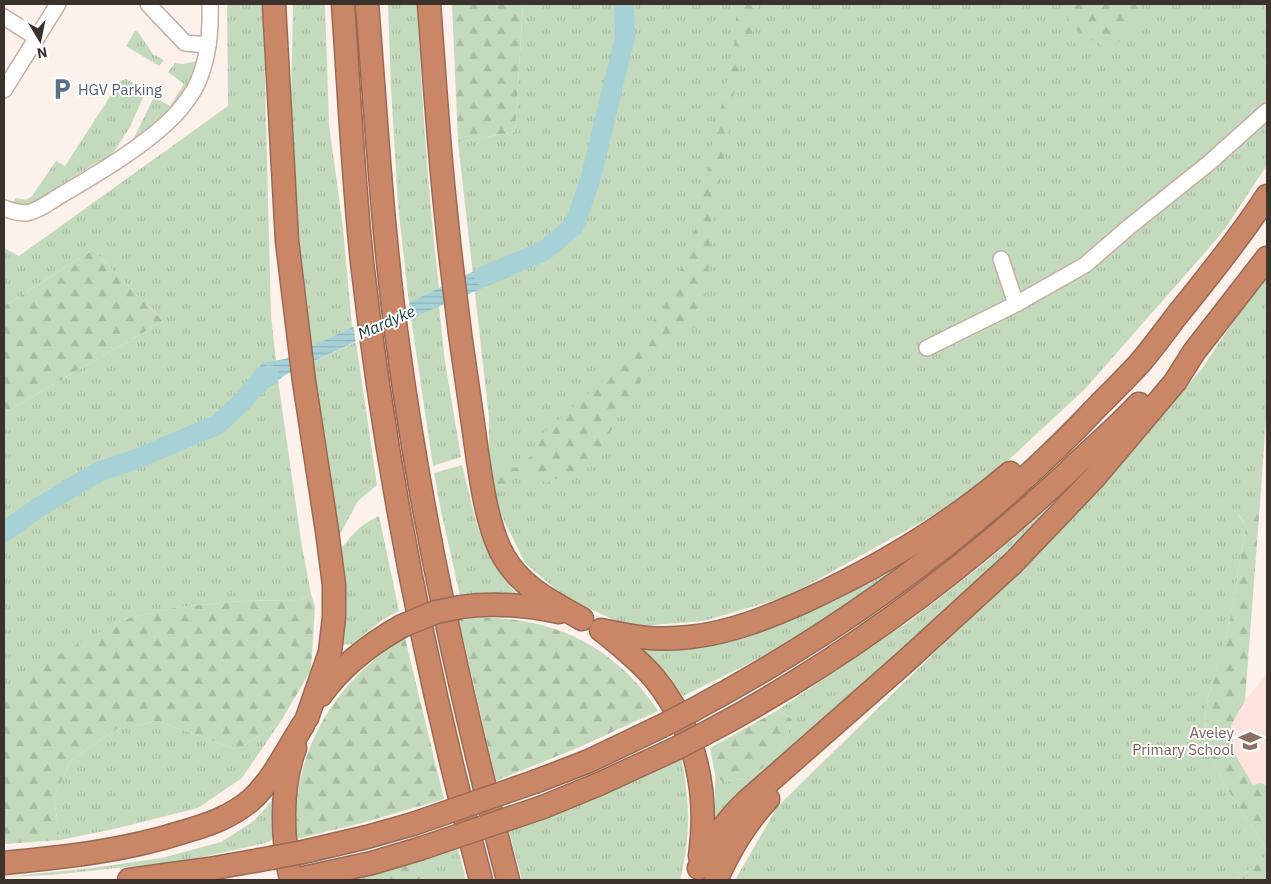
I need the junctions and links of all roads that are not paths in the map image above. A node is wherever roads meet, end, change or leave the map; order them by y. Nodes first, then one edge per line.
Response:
1 (58, 4) edge
2 (148, 4) edge
3 (210, 4) edge
4 (274, 4) edge
5 (280, 4) edge
6 (343, 4) edge
7 (367, 4) edge
8 (429, 4) edge
9 (4, 17) edge
10 (37, 38) junction
11 (208, 45) junction
12 (276, 45) junction
13 (4, 90) edge
14 (1267, 111) edge
15 (1267, 196) edge
16 (4, 208) edge
17 (1267, 258) edge
18 (1001, 259) dead end
19 (1016, 304) junction
20 (1161, 335) junction
21 (927, 348) dead end
22 (1194, 352) junction
23 (591, 625) junction
24 (305, 721) junction
25 (4, 863) edge
26 (703, 876) edge
27 (298, 879) edge
28 (129, 880) edge
29 (481, 880) edge
30 (508, 880) edge

1 - 10 lane
2 - 11 lane
3 - 11 lane
4 - 12 highway
5 - 12 highway
6 - 29 highway
7 - 30 highway
8 - 23 highway
9 - 10 lane
10 - 13 lane
11 - 16 lane
12 - 24 highway
14 - 19 lane
15 - 20 highway
17 - 22 highway
18 - 19 lane
19 - 21 lane
20 - 23 highway
20 - 28 highway, bridge
22 - 26 highway
22 - 27 highway, bridge
23 - 24 highway, bridge
23 - 26 highway
24 - 25 highway
24 - 27 highway

